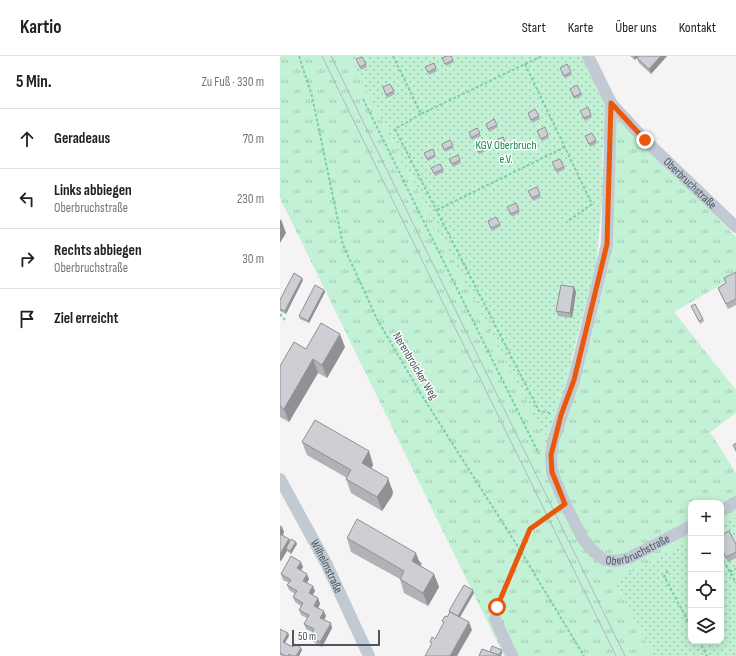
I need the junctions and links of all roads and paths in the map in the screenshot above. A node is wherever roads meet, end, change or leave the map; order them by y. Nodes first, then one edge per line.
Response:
1 (299, 56) edge
2 (393, 56) edge
3 (542, 56) edge
4 (588, 56) edge
5 (525, 64) junction
6 (363, 98) dead end
7 (611, 103) junction
8 (421, 114) junction
9 (565, 147) junction
10 (437, 210) junction
11 (566, 222) dead end
12 (736, 227) edge
13 (280, 314) edge
14 (285, 320) dead end
15 (561, 415) junction
16 (552, 472) junction
17 (280, 479) edge
18 (736, 502) edge
19 (565, 504) junction
20 (724, 509) edge
21 (688, 528) edge
22 (520, 550) junction
23 (724, 561) edge
24 (736, 569) edge
25 (668, 571) dead end
26 (730, 572) junction
27 (736, 583) edge
28 (495, 619) joint
29 (688, 620) edge
30 (701, 644) edge
31 (369, 656) edge
32 (512, 656) edge
33 (584, 656) edge
34 (707, 656) edge

1 - 22 path, Nerenbroicker Weg
2 - 8 path
3 - 5 path
4 - 7 street, Oberbruchstraße
5 - 8 path
5 - 9 path
6 - 16 path
7 - 12 street, Oberbruchstraße
7 - 15 street, Oberbruchstraße
8 - 10 path
9 - 10 path
9 - 11 path
10 - 15 path
13 - 14 path
15 - 16 street, Oberbruchstraße
16 - 19 street, Oberbruchstraße
17 - 31 street, Wilhelmstraße
18 - 20 street
19 - 21 street, Oberbruchstraße
19 - 22 path
22 - 28 path
22 - 33 path, Nerenbroicker Weg
23 - 26 path
24 - 26 path
25 - 29 path
26 - 27 path
28 - 32 street
30 - 34 path

